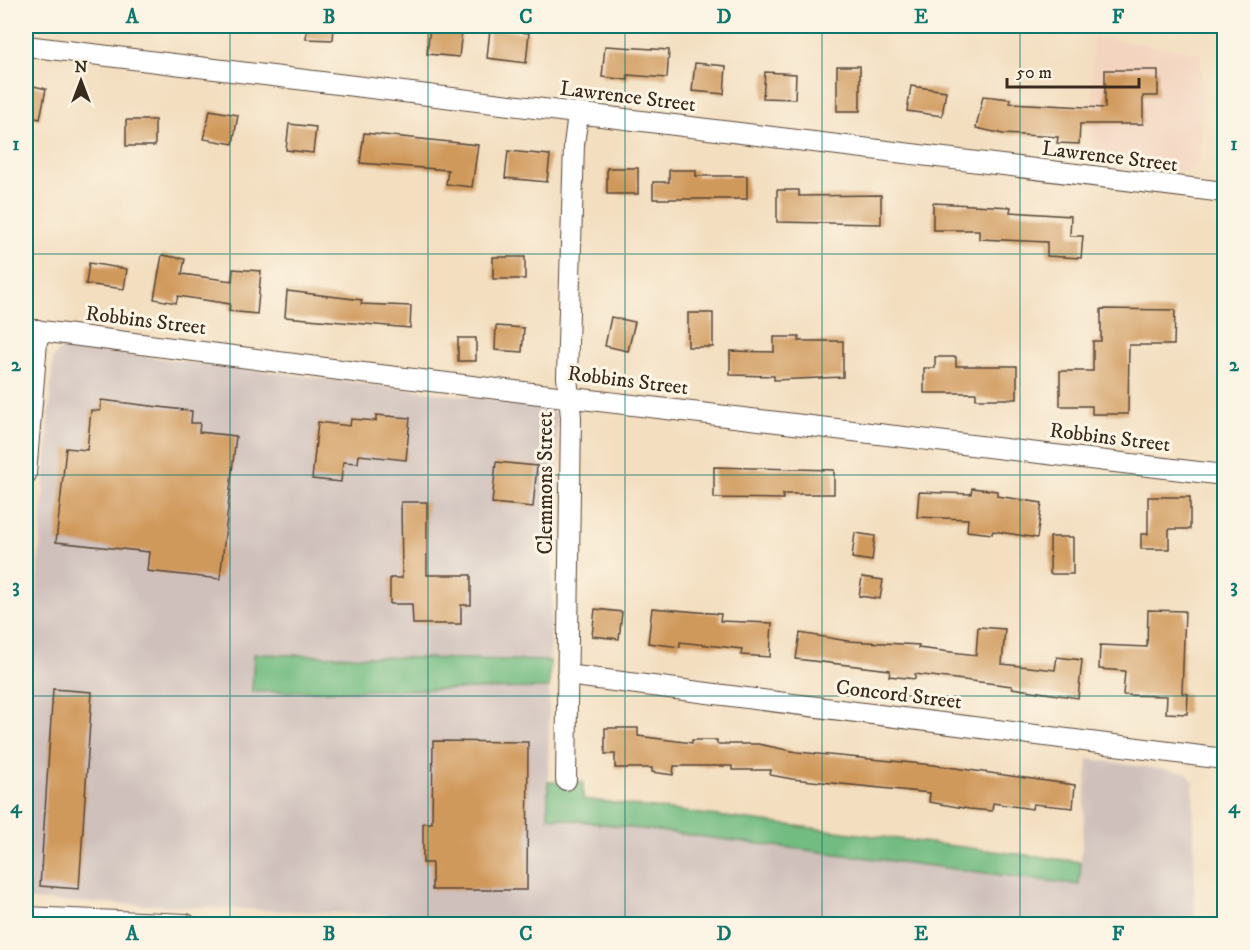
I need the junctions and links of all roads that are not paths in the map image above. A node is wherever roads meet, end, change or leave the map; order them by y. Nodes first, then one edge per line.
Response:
1 (26, 46) edge
2 (578, 114) junction
3 (1224, 192) edge
4 (32, 329) edge
5 (570, 398) junction
6 (26, 474) edge
7 (1224, 475) edge
8 (567, 675) junction
9 (1224, 759) edge
10 (566, 780) dead end
11 (26, 917) edge
12 (186, 924) edge

1 - 2 street, Lawrence Street
2 - 3 street, Lawrence Street
2 - 5 street, Clemmons Street
4 - 5 street, Robbins Street
4 - 6 street
5 - 7 street, Robbins Street
5 - 8 street, Clemmons Street
8 - 9 street, Concord Street
8 - 10 street, Clemmons Street
11 - 12 street

